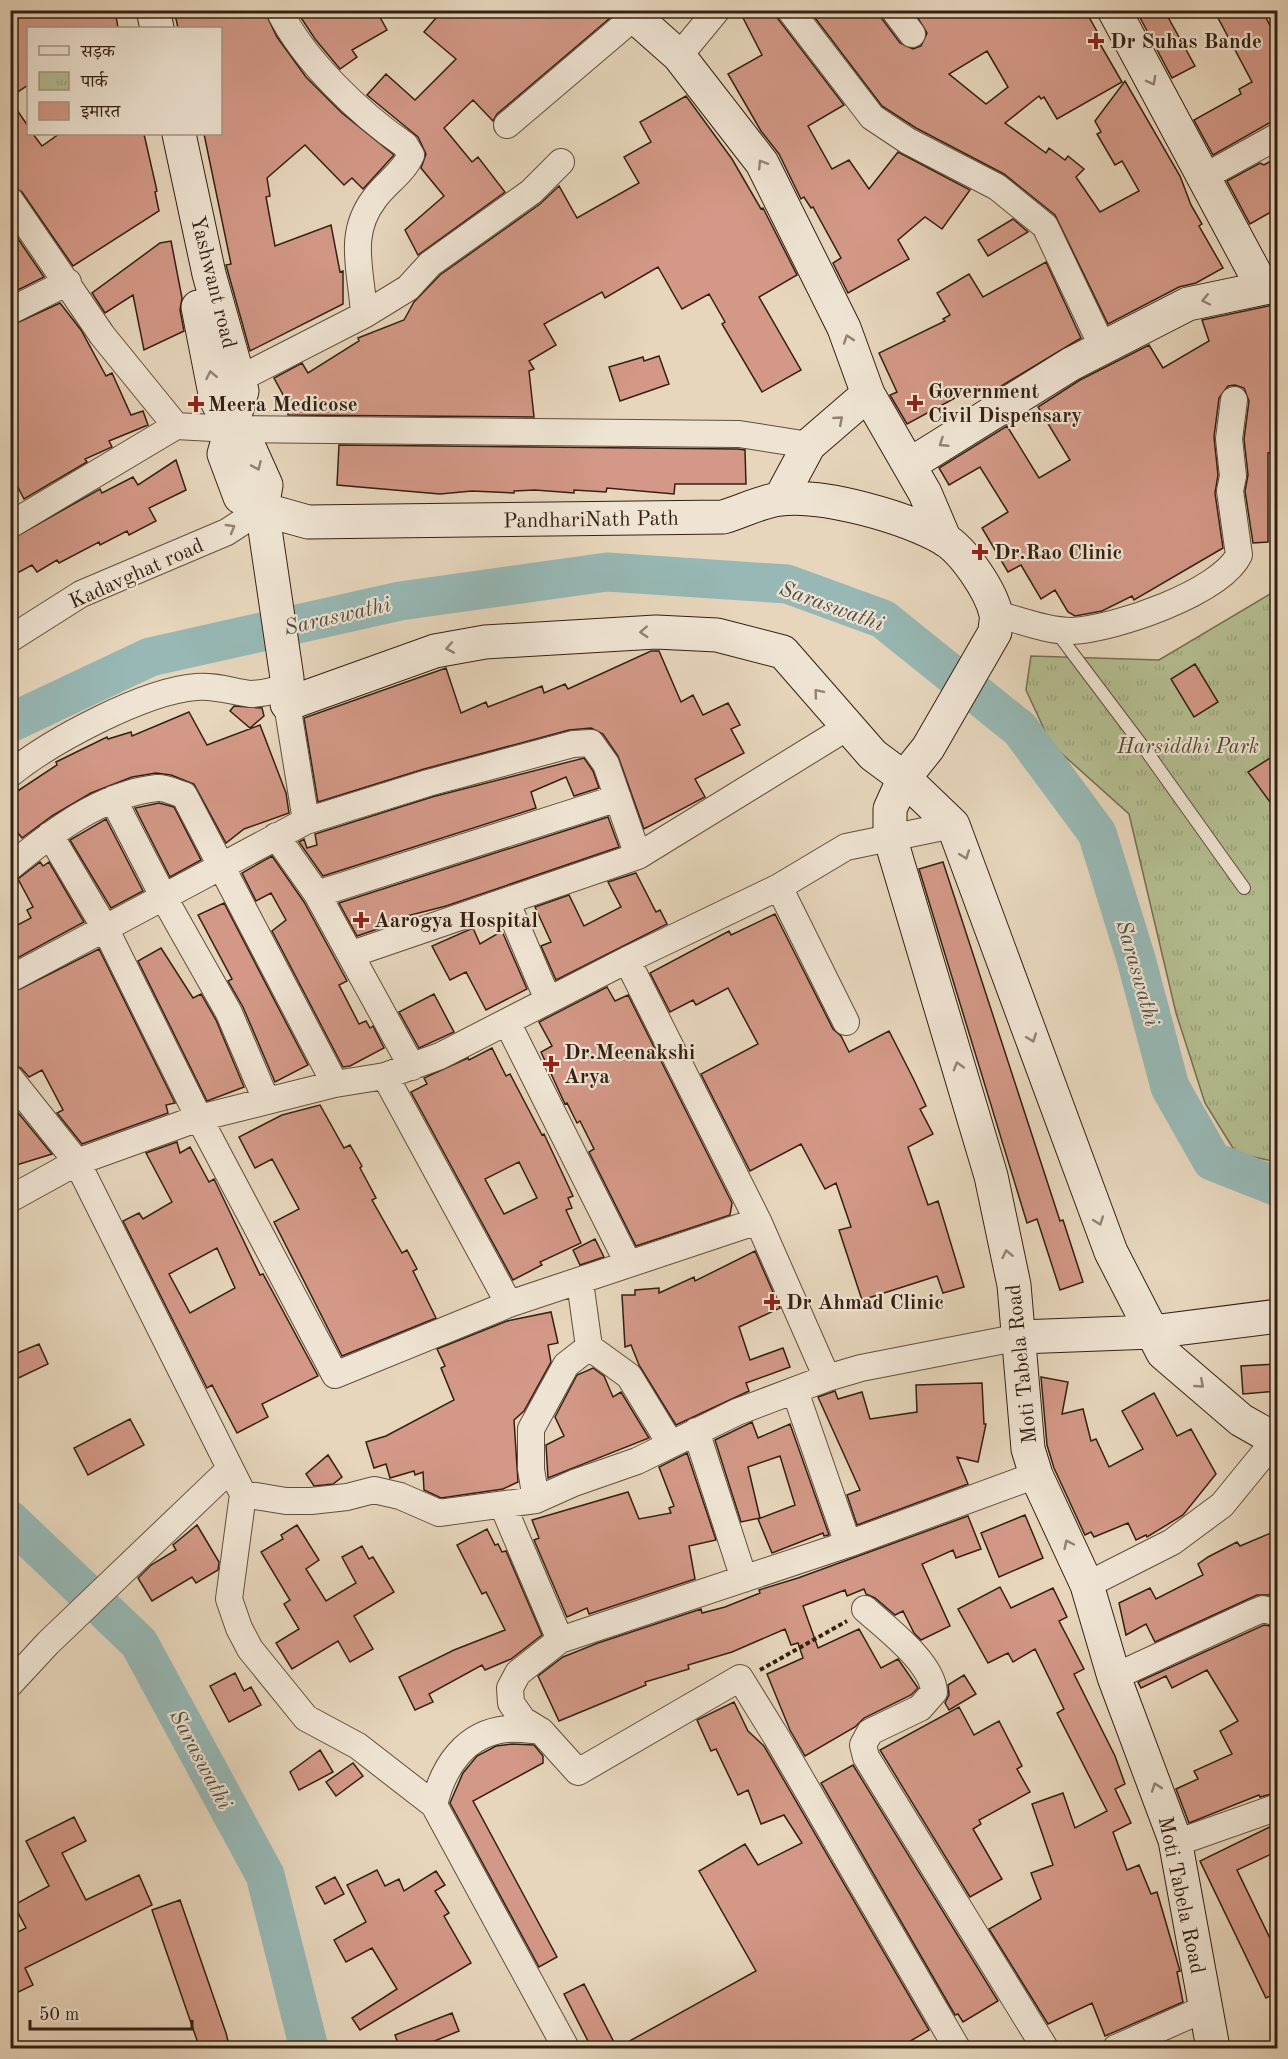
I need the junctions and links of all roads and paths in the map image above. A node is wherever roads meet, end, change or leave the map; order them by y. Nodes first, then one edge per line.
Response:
1 (135, 10) edge
2 (153, 10) edge
3 (279, 10) edge
4 (717, 10) edge
5 (790, 10) edge
6 (894, 10) edge
7 (1114, 10) edge
8 (631, 14) edge
9 (139, 27) edge
10 (157, 27) edge
11 (912, 34) dead end
12 (679, 56) junction
13 (507, 125) dead end
14 (161, 135) edge
15 (179, 135) edge
16 (1278, 136) edge
17 (561, 162) dead end
18 (1203, 177) junction
19 (10, 200) edge
20 (69, 282) junction
21 (1270, 286) edge
22 (10, 311) edge
23 (364, 315) junction
24 (1103, 348) junction
25 (239, 379) junction
26 (868, 394) junction
27 (1234, 400) dead end
28 (176, 426) junction
29 (231, 429) junction
30 (809, 445) junction
31 (909, 465) junction
32 (780, 499) junction
33 (262, 509) junction
34 (10, 525) edge
35 (945, 540) junction
36 (995, 623) junction
37 (1055, 629) junction
38 (10, 639) edge
39 (287, 691) junction
40 (846, 728) junction
41 (928, 748) junction
42 (873, 755) junction
43 (10, 774) edge
44 (904, 778) junction
45 (618, 798) junction
46 (113, 799) junction
47 (945, 816) junction
48 (306, 821) junction
49 (890, 823) junction
50 (50, 835) junction
51 (276, 836) junction
52 (638, 856) junction
53 (221, 864) junction
54 (10, 867) edge
55 (779, 887) junction
56 (1244, 888) dead end
57 (317, 894) junction
58 (164, 898) junction
59 (507, 903) junction
60 (105, 927) junction
61 (352, 954) junction
62 (627, 960) junction
63 (10, 979) edge
64 (548, 1000) junction
65 (507, 1022) junction
66 (846, 1022) dead end
67 (412, 1067) junction
68 (386, 1076) junction
69 (10, 1078) edge
70 (334, 1084) junction
71 (266, 1100) junction
72 (199, 1118) junction
73 (77, 1162) junction
74 (10, 1199) edge
75 (758, 1221) junction
76 (628, 1263) junction
77 (580, 1282) junction
78 (509, 1304) junction
79 (1278, 1316) edge
80 (1152, 1332) junction
81 (1020, 1337) junction
82 (589, 1347) junction
83 (827, 1378) junction
84 (795, 1391) junction
85 (696, 1431) junction
86 (1276, 1441) edge
87 (668, 1446) junction
88 (230, 1469) junction
89 (1036, 1475) junction
90 (243, 1494) junction
91 (536, 1500) junction
92 (503, 1506) junction
93 (848, 1544) junction
94 (744, 1579) junction
95 (1087, 1585) junction
96 (865, 1609) joint
97 (1278, 1613) edge
98 (560, 1640) junction
99 (1114, 1677) junction
100 (740, 1678) junction
101 (10, 1684) edge
102 (541, 1731) junction
103 (434, 1805) junction
104 (1278, 1807) edge
105 (1176, 1843) junction
106 (1206, 2008) junction
107 (566, 2049) edge
108 (957, 2049) edge
109 (1045, 2049) edge
110 (1116, 2049) edge
111 (1213, 2049) edge

1 - 9 main road
2 - 10 main road
3 - 23 street
4 - 12 street
5 - 24 street
6 - 11 street
7 -> 18 main road
8 - 12 main road
8 - 13 street
26 -> 12 main road
29 -> 14 main road
15 - 25 main road, Yashwant road
16 - 18 street
17 - 23 street
18 - 21 main road
19 - 20 street
20 - 22 street
20 - 28 street
21 -> 24 main road
23 - 25 street
24 -> 31 main road
25 - 29 main road, Yashwant road
30 -> 26 main road
26 - 31 main road
27 - 37 street
28 - 29 street
28 - 34 street
29 - 30 street
29 - 33 main road, PandhariNath Path
30 - 32 main road
31 - 35 main road
32 - 33 main road, PandhariNath Path
32 - 35 main road
38 -> 33 street, Kadavghat road
33 - 39 main road
35 - 36 main road
36 - 37 street
36 - 41 main road
37 - 56 lane
40 -> 39 main road
39 - 43 street
39 - 48 street
40 - 42 main road
40 - 52 street
41 - 44 main road
41 - 47 main road
42 - 44 main road
42 - 49 main road, Moti Tabela Road
44 - 47 main road
44 - 49 main road
45 - 48 street
45 - 52 street
45 - 57 street
46 - 50 street
46 - 53 street
46 - 58 street
47 - 49 street
47 -> 80 main road
48 - 51 street
49 - 55 street
81 -> 49 main road, Moti Tabela Road
50 - 54 street
50 - 60 street
51 - 53 street
51 - 57 street
52 - 59 street
53 - 58 street
53 - 70 street
55 - 62 street
55 - 66 street
57 - 61 street
58 - 60 street
58 - 71 street
59 - 61 street
59 - 64 street
60 - 63 street
60 - 72 street
61 - 67 street
62 - 64 street
62 - 75 street
64 - 65 street
65 - 67 street
65 - 76 street
67 - 68 street
68 - 70 street
68 - 78 street
69 - 73 street
70 - 71 street
71 - 72 street
72 - 73 street
72 - 78 street
73 - 74 street
73 - 88 street
75 - 76 street
75 - 83 street
76 - 77 street
77 - 78 street
77 - 82 street
79 - 80 main road
80 - 81 main road
80 -> 86 main road
81 - 83 street
81 - 89 main road, Moti Tabela Road
82 - 87 street
82 - 91 street
83 - 84 street
84 - 85 street
84 - 93 street
85 - 87 street
85 - 94 street
86 - 95 street
87 - 91 street
88 - 90 street
88 - 101 street
89 - 93 street
95 -> 89 main road, Moti Tabela Road
90 - 92 street
90 - 103 street
91 - 92 street
92 - 98 street
93 - 94 street
94 - 98 street
95 - 99 main road, Moti Tabela Road
96 - 100 path
96 - 109 street
97 - 99 street
98 - 102 street
105 -> 99 main road, Moti Tabela Road
100 - 102 street
100 - 108 street
102 - 103 street
103 - 107 street
104 - 105 street
105 - 106 main road, Moti Tabela Road
106 - 110 street
106 - 111 main road, Moti Tabela Road

